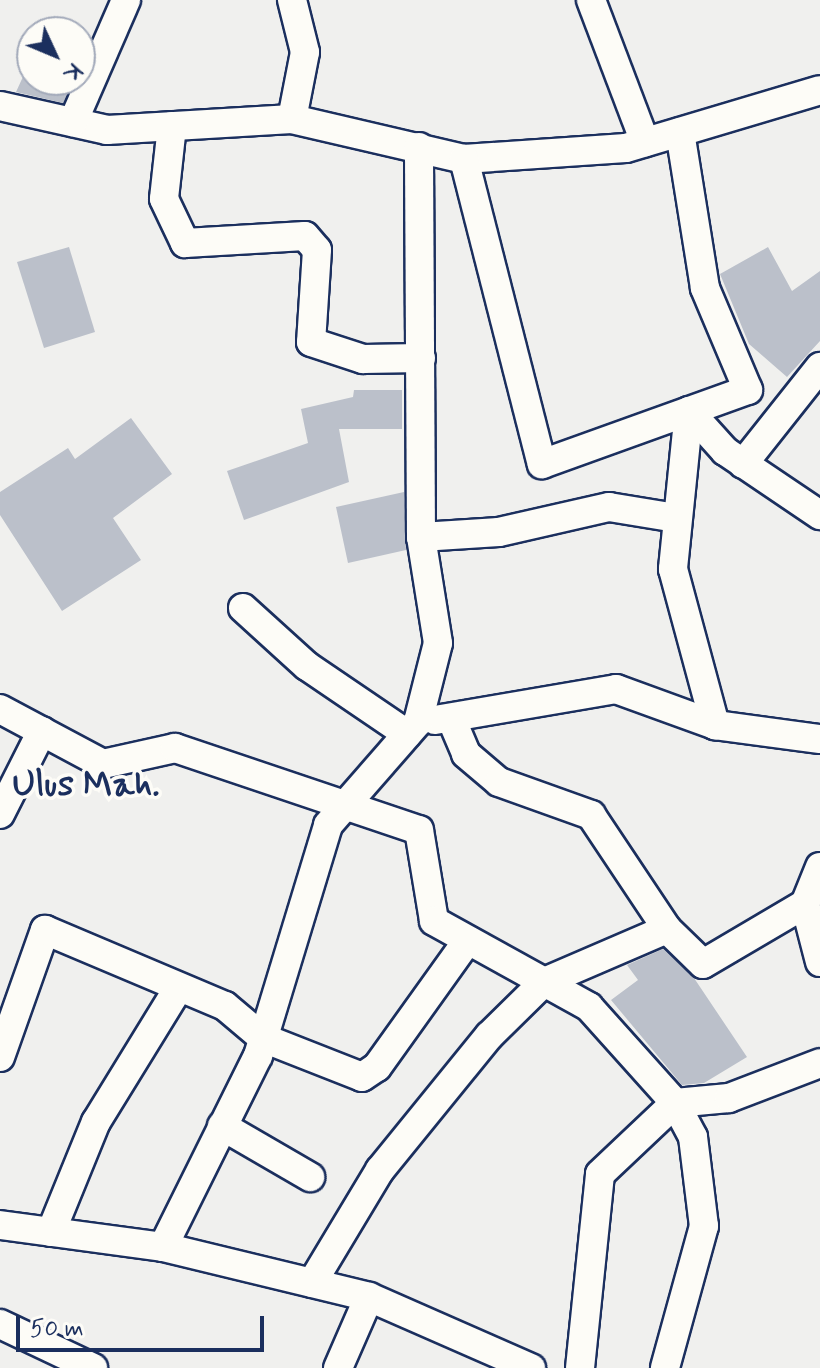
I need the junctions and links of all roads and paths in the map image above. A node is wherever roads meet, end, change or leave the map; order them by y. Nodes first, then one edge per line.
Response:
1 (126, 0) edge
2 (292, 0) edge
3 (591, 0) edge
4 (820, 90) edge
5 (0, 106) edge
6 (292, 119) junction
7 (73, 122) junction
8 (172, 126) junction
9 (680, 132) junction
10 (645, 142) junction
11 (419, 147) junction
12 (464, 159) junction
13 (421, 358) junction
14 (820, 367) edge
15 (689, 411) junction
16 (743, 464) junction
17 (820, 515) edge
18 (676, 518) junction
19 (421, 537) junction
20 (243, 608) dead end
21 (0, 709) edge
22 (451, 718) junction
23 (715, 725) junction
24 (413, 728) junction
25 (42, 731) junction
26 (820, 739) edge
27 (349, 802) junction
28 (0, 814) edge
29 (820, 867) edge
30 (805, 904) junction
31 (667, 929) junction
32 (468, 940) junction
33 (820, 962) edge
34 (544, 982) junction
35 (179, 987) junction
36 (263, 1038) junction
37 (0, 1057) edge
38 (820, 1063) edge
39 (675, 1103) junction
40 (222, 1126) junction
41 (310, 1177) dead end
42 (0, 1225) edge
43 (51, 1232) junction
44 (163, 1247) junction
45 (312, 1283) junction
46 (369, 1297) junction
47 (0, 1324) edge
48 (516, 1365) edge
49 (93, 1368) edge
50 (338, 1368) edge
51 (580, 1368) edge
52 (665, 1368) edge

1 - 7 street
2 - 6 street
3 - 10 street
4 - 9 street
5 - 7 street
6 - 8 street
6 - 11 street
7 - 8 street
8 - 13 street
9 - 10 street
9 - 15 street
10 - 12 street
11 - 12 street
11 - 13 street
12 - 15 street
13 - 19 street
14 - 16 street
15 - 16 street
15 - 18 street
16 - 17 street
18 - 19 street
18 - 23 street
19 - 24 street
20 - 24 street
21 - 25 street
22 - 23 street
22 - 24 street
22 - 31 street
23 - 26 street
24 - 27 street
25 - 27 street
25 - 28 street
27 - 32 street
27 - 36 street
29 - 30 street
30 - 31 street
30 - 33 street
31 - 34 street
32 - 34 street
32 - 36 street
34 - 39 street
34 - 45 street
35 - 36 street
35 - 37 street
35 - 43 street
36 - 40 street
38 - 39 street
39 - 51 street
39 - 52 street
40 - 41 street
40 - 44 street
42 - 43 street
43 - 44 street
44 - 45 street
45 - 46 street
46 - 48 street
46 - 50 street
47 - 49 street

